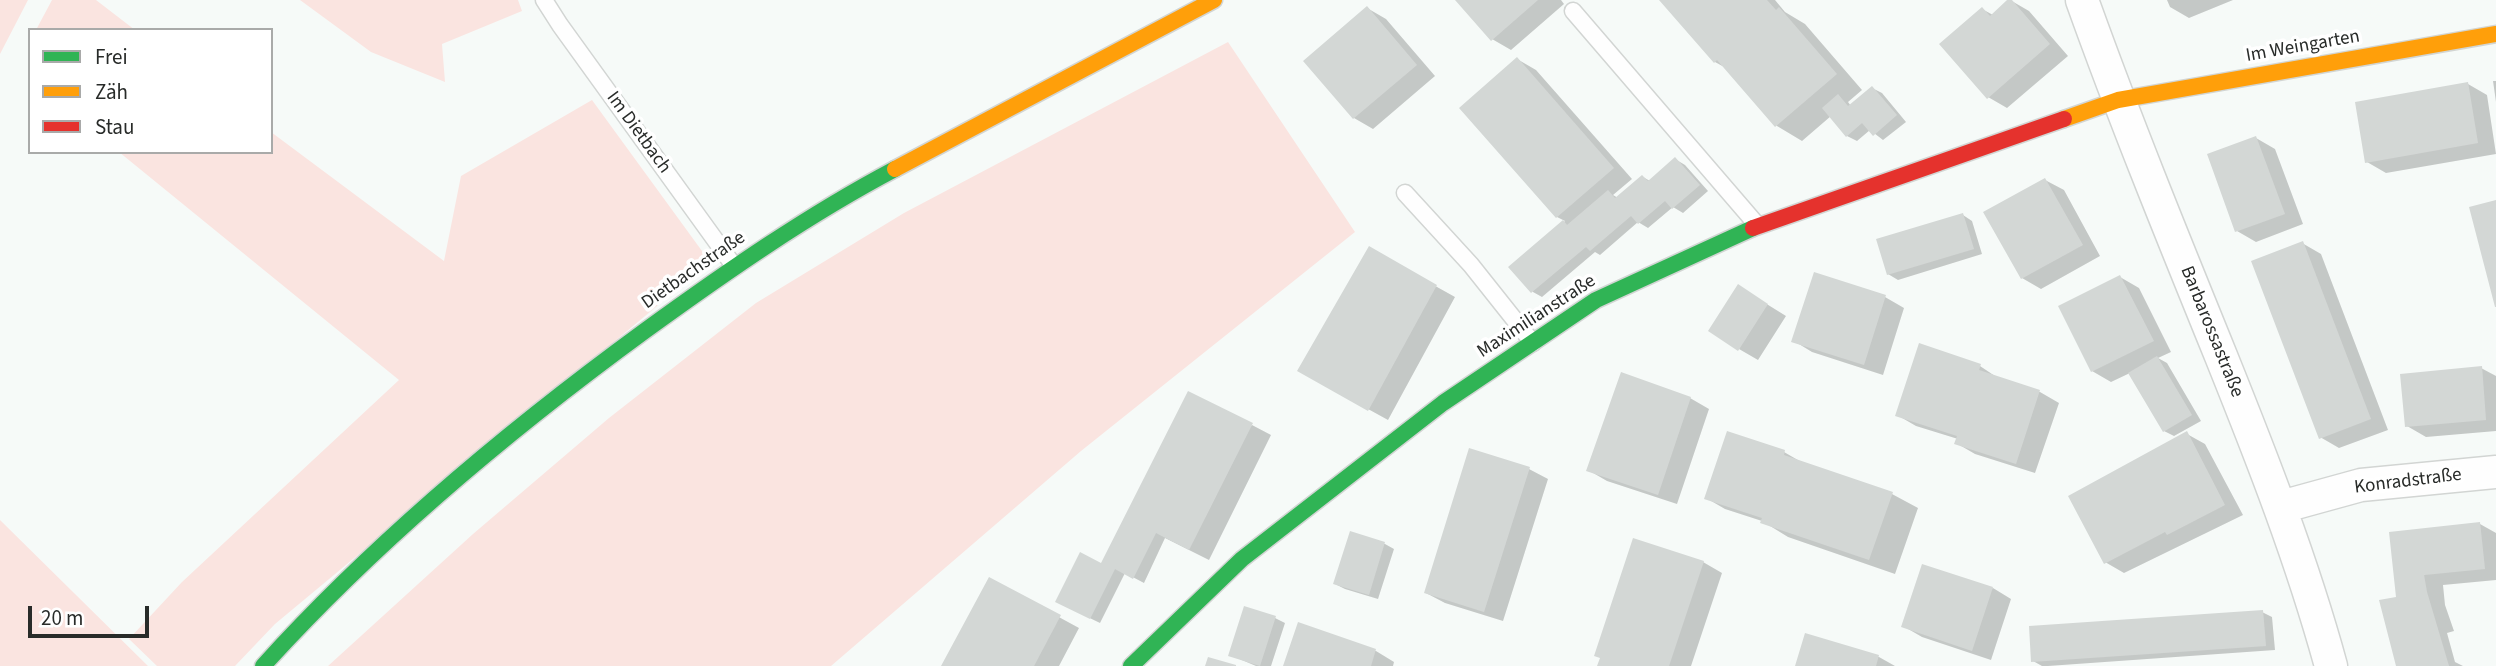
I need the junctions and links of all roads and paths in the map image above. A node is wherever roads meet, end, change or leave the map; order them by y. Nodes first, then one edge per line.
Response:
1 (544, 0) edge
2 (1214, 0) edge
3 (2082, 0) edge
4 (1573, 11) dead end
5 (2496, 34) edge
6 (2118, 100) junction
7 (1405, 193) dead end
8 (1758, 226) junction
9 (734, 266) junction
10 (1533, 343) junction
11 (2496, 472) edge
12 (2281, 507) junction
13 (263, 666) edge
14 (1131, 666) edge
15 (2331, 666) edge

1 - 9 lane, Im Dietbach
2 - 9 street, Dietbachstraße
3 - 6 street, Barbarossastraße
4 - 8 lane
5 - 6 street, Im Weingarten
6 - 8 street, Maximilianstraße
6 - 12 street, Barbarossastraße
7 - 10 lane
8 - 10 street, Maximilianstraße
9 - 13 street, Dietbachstraße
10 - 14 street, Maximilianstraße
11 - 12 street, Konradstraße
12 - 15 street, Barbarossastraße

